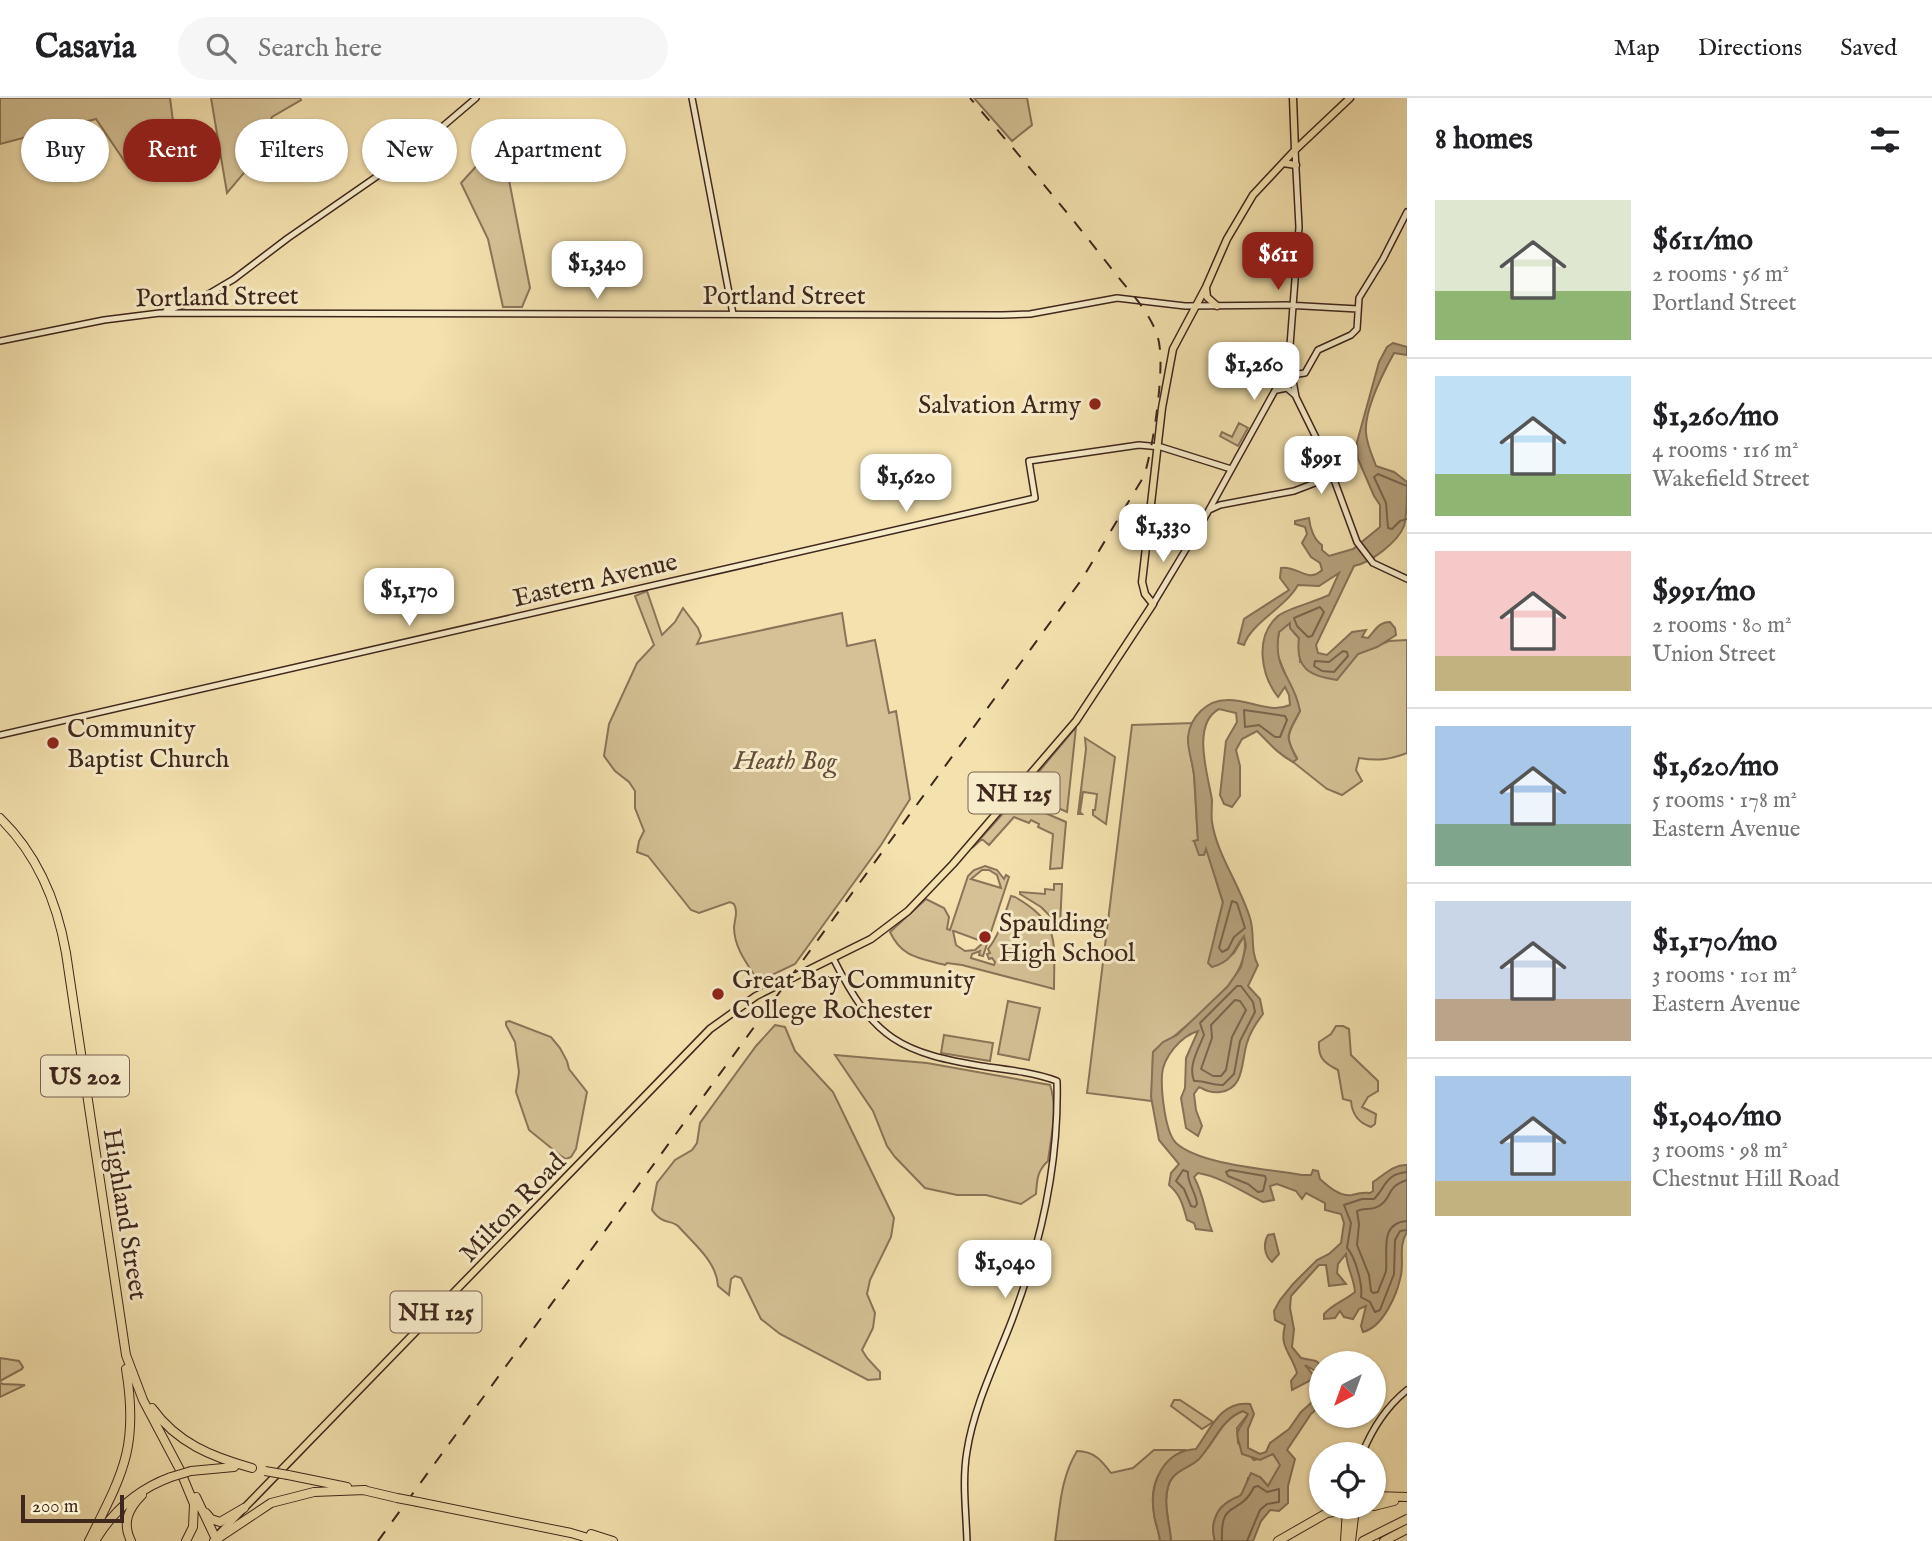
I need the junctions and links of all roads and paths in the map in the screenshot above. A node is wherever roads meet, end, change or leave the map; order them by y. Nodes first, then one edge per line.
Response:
1 (476, 98) edge
2 (692, 98) edge
3 (1293, 98) edge
4 (1350, 98) edge
5 (1295, 150) junction
6 (1283, 163) junction
7 (1296, 165) junction
8 (1407, 212) edge
9 (1206, 288) junction
10 (1292, 305) junction
11 (1217, 306) junction
12 (1196, 307) junction
13 (1358, 309) junction
14 (160, 313) junction
15 (733, 314) junction
16 (0, 341) edge
17 (1289, 365) junction
18 (1291, 375) junction
19 (1277, 390) junction
20 (1296, 397) junction
21 (1157, 447) junction
22 (1231, 469) junction
23 (1334, 476) junction
24 (1223, 485) junction
25 (1235, 501) junction
26 (1208, 511) junction
27 (1407, 579) edge
28 (1153, 604) junction
29 (0, 735) edge
30 (0, 818) edge
31 (833, 958) junction
32 (124, 1341) junction
33 (134, 1379) junction
34 (1407, 1390) edge
35 (1368, 1442) edge
36 (252, 1468) junction
37 (180, 1470) junction
38 (160, 1481) junction
39 (365, 1490) junction
40 (1386, 1496) edge
41 (1406, 1497) edge
42 (199, 1502) junction
43 (1386, 1503) edge
44 (244, 1508) junction
45 (1309, 1519) edge
46 (1315, 1519) edge
47 (1350, 1519) edge
48 (1407, 1519) edge
49 (1407, 1529) edge
50 (1294, 1530) junction
51 (1349, 1531) junction
52 (571, 1533) junction
53 (214, 1540) edge
54 (89, 1541) edge
55 (95, 1541) edge
56 (131, 1541) edge
57 (186, 1541) edge
58 (597, 1541) edge
59 (613, 1541) edge
60 (967, 1541) edge
61 (1278, 1541) edge
62 (1345, 1541) edge
63 (1352, 1541) edge
64 (1363, 1541) edge
65 (1384, 1541) edge

1 - 14 street
2 - 15 street
3 - 5 main road
4 - 5 main road
5 - 6 main road
5 - 7 street
6 - 7 main road
6 - 9 main road
7 - 10 street
8 - 13 street
9 - 11 main road
9 - 12 main road
10 - 11 street, Portland Street
10 - 13 street, Portland Street
10 - 17 street
11 - 12 street, Portland Street
12 - 15 street, Portland Street
12 - 21 main road
13 - 18 street
14 - 15 street, Portland Street
14 - 16 street, Portland Street
17 - 18 street
17 - 19 street
18 - 20 street
19 - 20 street
19 - 22 street
20 - 23 street
21 - 22 street
21 - 28 main road
21 - 29 street, Eastern Avenue
22 - 24 street
23 - 25 street
23 - 27 street
24 - 25 street
24 - 26 street
25 - 26 street
26 - 28 street
28 - 31 main road, NH 125
30 - 32 highway, Highland Street / US 202
31 - 44 main road, Milton Road / NH 125
31 - 60 street
32 - 33 highway, US 202
32 - 54 highway
33 - 36 highway, US 202
33 - 37 highway, US 202
34 - 35 street
36 - 38 highway, US 202, bridge
36 - 39 highway, US 202, bridge
37 - 42 highway
37 - 57 highway, US 202
38 - 55 highway
38 - 56 highway, US 202
39 - 52 highway, US 202, bridge
39 - 53 highway
40 - 41 highway
41 - 43 highway
42 - 44 highway
42 - 53 highway
44 - 53 main road, Milton Road / NH 125
45 - 50 highway
46 - 50 highway
47 - 51 highway
48 - 64 highway
49 - 65 highway
50 - 61 highway
51 - 62 highway
51 - 63 highway
52 - 58 highway, US 202
52 - 59 highway, US 202

